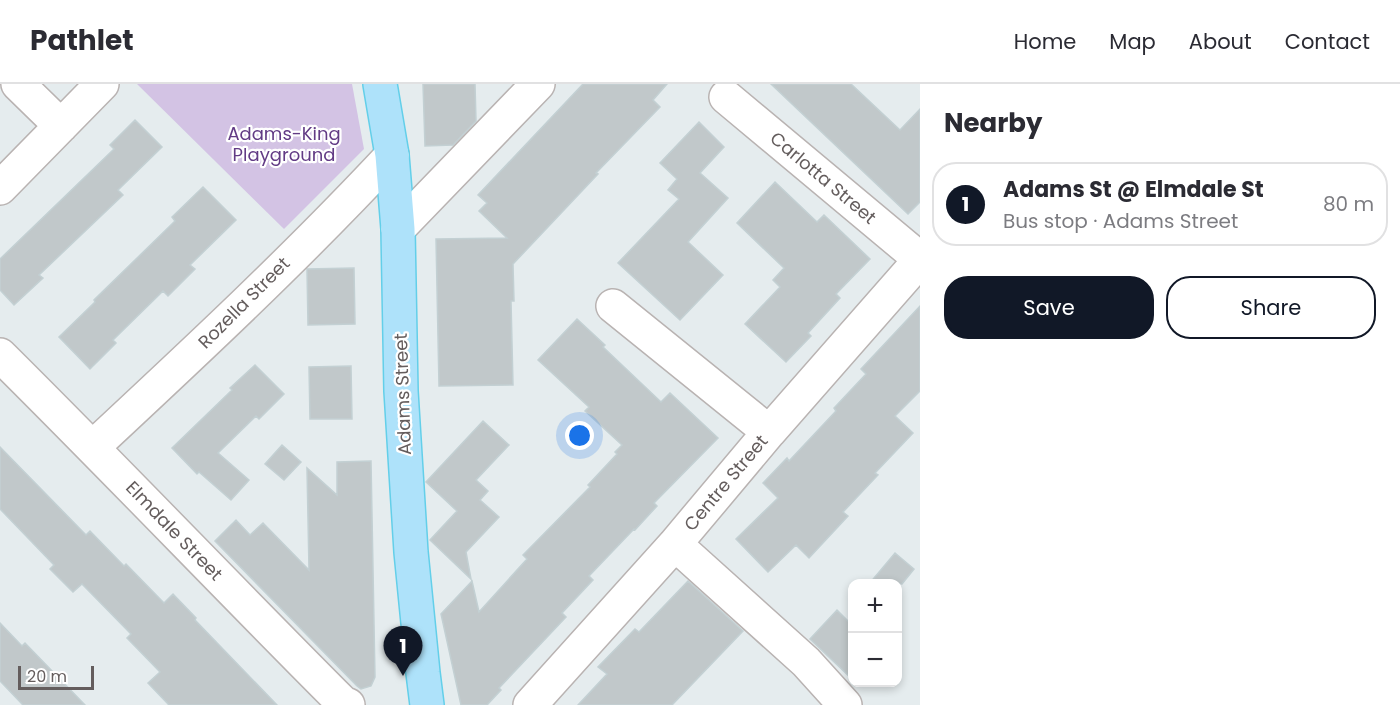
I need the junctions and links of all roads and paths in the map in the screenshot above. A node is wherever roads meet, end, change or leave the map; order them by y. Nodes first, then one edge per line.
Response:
1 (18, 84) edge
2 (102, 84) edge
3 (380, 84) edge
4 (538, 84) edge
5 (726, 97) dead end
6 (61, 126) junction
7 (392, 155) junction
8 (0, 188) edge
9 (398, 229) junction
10 (920, 259) edge
11 (612, 306) dead end
12 (0, 356) edge
13 (769, 432) junction
14 (93, 447) junction
15 (675, 544) junction
16 (348, 705) edge
17 (428, 705) edge
18 (530, 705) edge
19 (845, 705) edge

1 - 6 street
2 - 6 street
3 - 7 main road, Adams Street
4 - 9 street
5 - 10 street, Carlotta Street
6 - 8 street
7 - 9 main road, Adams Street
7 - 14 street, Rozella Street
9 - 17 main road, Adams Street
10 - 13 street, Centre Street
11 - 13 street
12 - 14 street, Elmdale Street
13 - 15 street, Centre Street
14 - 16 street, Elmdale Street
15 - 18 street, Centre Street
15 - 19 street

